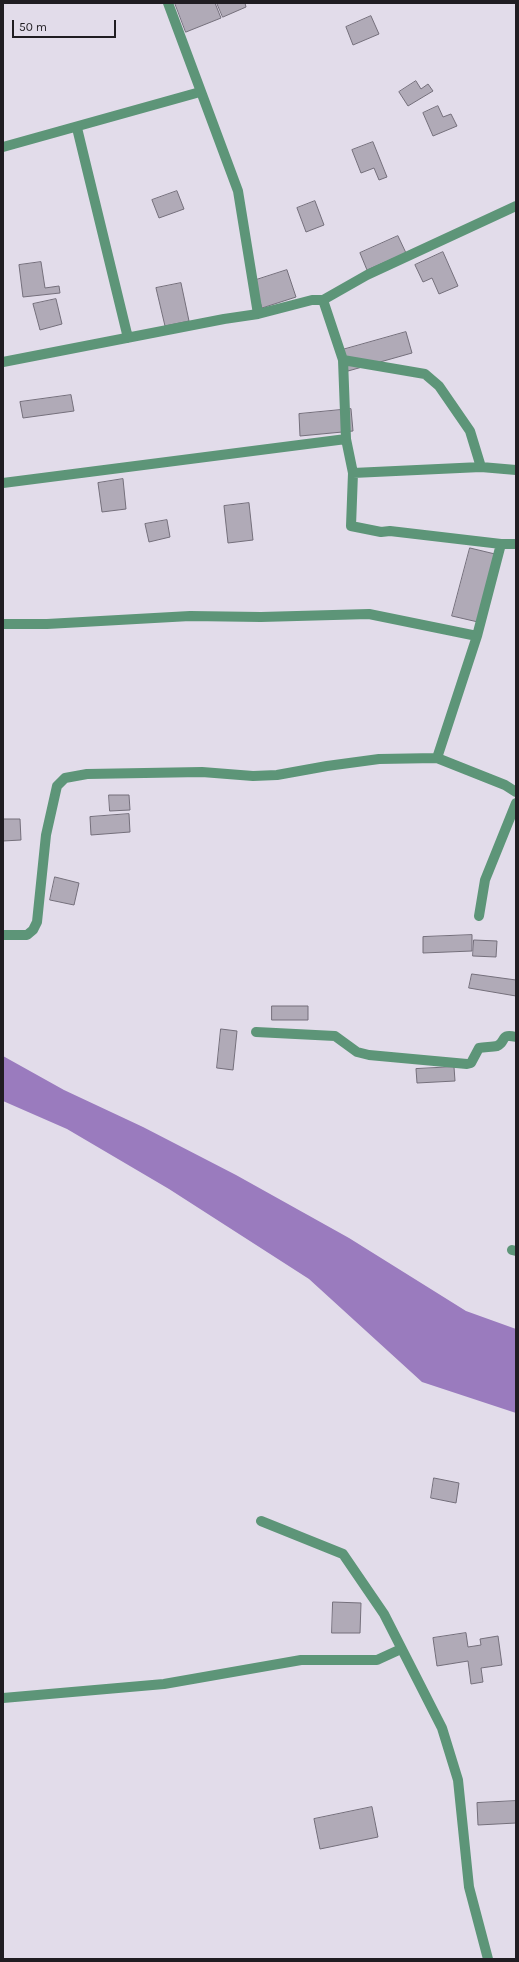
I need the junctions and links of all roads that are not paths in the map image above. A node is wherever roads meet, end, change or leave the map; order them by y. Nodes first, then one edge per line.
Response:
1 (168, 3) edge
2 (200, 92) junction
3 (77, 128) junction
4 (3, 147) edge
5 (516, 206) edge
6 (323, 300) junction
7 (258, 314) junction
8 (128, 338) junction
9 (343, 360) junction
10 (3, 362) edge
11 (346, 438) junction
12 (481, 467) junction
13 (516, 470) edge
14 (353, 473) junction
15 (3, 483) edge
16 (501, 544) junction
17 (516, 544) edge
18 (3, 624) edge
19 (477, 636) junction
20 (437, 758) junction
21 (516, 792) edge
22 (516, 802) edge
23 (479, 916) dead end
24 (3, 934) edge
25 (256, 1032) dead end
26 (516, 1037) edge
27 (261, 1521) dead end
28 (401, 1649) junction
29 (3, 1698) edge
30 (488, 1959) edge

1 - 2 street
2 - 3 street
2 - 7 street
3 - 4 street
3 - 8 street
5 - 6 street
6 - 7 street
6 - 9 street
7 - 8 street
8 - 10 street
9 - 11 street
9 - 12 street
11 - 14 street
11 - 15 street
12 - 13 street
12 - 14 street
14 - 16 street
16 - 17 street
16 - 19 street
18 - 19 street
19 - 20 street
20 - 21 street
20 - 24 street
22 - 23 street
25 - 26 street
27 - 28 street
28 - 29 street
28 - 30 street

